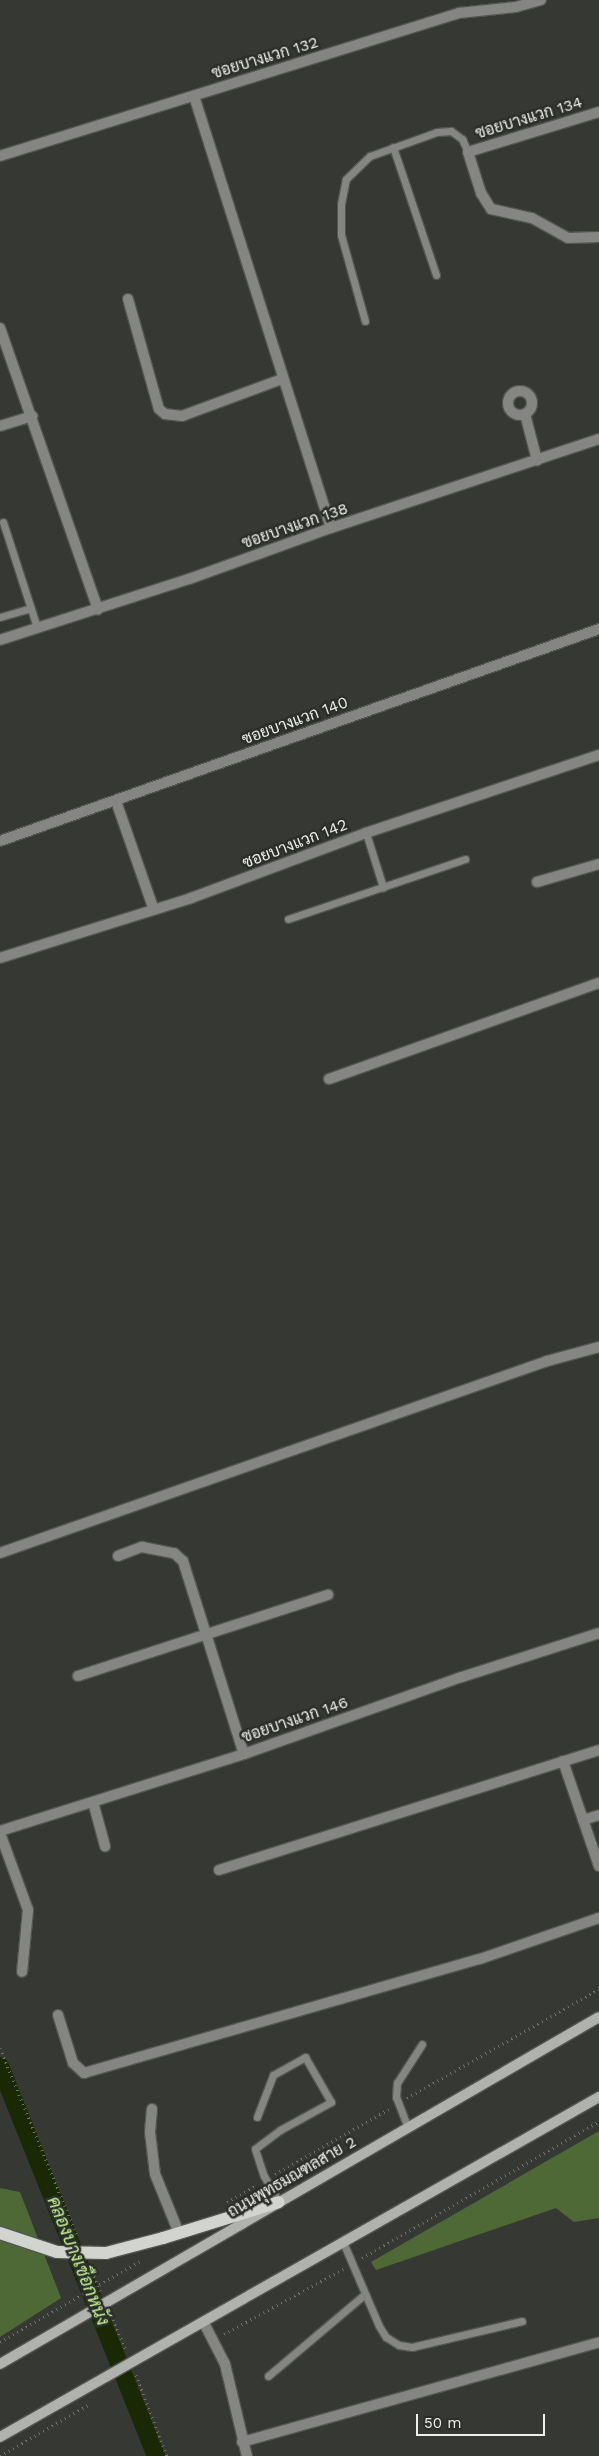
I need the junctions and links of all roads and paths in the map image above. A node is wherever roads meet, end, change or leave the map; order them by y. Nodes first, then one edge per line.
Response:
1 (541, 0) edge
2 (194, 96) junction
3 (599, 112) edge
4 (393, 147) junction
5 (468, 152) junction
6 (0, 156) edge
7 (596, 238) edge
8 (436, 275) dead end
9 (128, 299) dead end
10 (365, 321) dead end
11 (0, 328) edge
12 (282, 379) junction
13 (525, 414) dead end
14 (32, 416) junction
15 (0, 426) edge
16 (599, 439) edge
17 (537, 460) junction
18 (3, 522) dead end
19 (331, 528) junction
20 (30, 608) junction
21 (98, 609) junction
22 (0, 618) edge
23 (36, 627) junction
24 (599, 629) edge
25 (0, 640) edge
26 (599, 755) edge
27 (116, 801) junction
28 (366, 833) junction
29 (0, 841) edge
30 (465, 859) dead end
31 (599, 864) edge
32 (537, 882) dead end
33 (383, 887) junction
34 (154, 910) junction
35 (288, 919) dead end
36 (0, 958) edge
37 (599, 983) edge
38 (329, 1080) dead end
39 (599, 1347) edge
40 (0, 1553) edge
41 (118, 1556) dead end
42 (328, 1594) dead end
43 (599, 1633) edge
44 (208, 1635) junction
45 (78, 1676) dead end
46 (599, 1750) edge
47 (244, 1754) junction
48 (563, 1762) junction
49 (93, 1802) junction
50 (599, 1816) edge
51 (582, 1820) junction
52 (0, 1832) edge
53 (105, 1846) dead end
54 (599, 1866) edge
55 (219, 1870) dead end
56 (599, 1918) edge
57 (22, 1972) dead end
58 (599, 1989) edge
59 (58, 2015) dead end
60 (599, 2017) edge
61 (422, 2044) dead end
62 (599, 2098) edge
63 (399, 2103) junction
64 (152, 2109) dead end
65 (257, 2117) dead end
66 (599, 2121) edge
67 (408, 2128) junction
68 (265, 2180) junction
69 (279, 2202) junction
70 (220, 2206) dead end
71 (0, 2232) edge
72 (179, 2233) junction
73 (343, 2242) junction
74 (142, 2260) dead end
75 (354, 2263) junction
76 (364, 2294) junction
77 (522, 2321) dead end
78 (204, 2323) junction
79 (211, 2337) junction
80 (0, 2342) edge
81 (599, 2342) edge
82 (0, 2364) edge
83 (268, 2376) dead end
84 (78, 2411) dead end
85 (0, 2437) edge
86 (242, 2442) junction
87 (0, 2456) edge
88 (247, 2456) edge

1 - 2 street, ซอยบางแวก 132
2 - 6 street, ซอยบางแวก 132
2 - 12 street
3 - 5 street, ซอยบางแวก 134
4 - 5 lane
4 - 8 lane
4 - 10 lane
5 - 7 street
9 - 12 street
11 - 14 street
12 - 19 street
13 - 17 street
14 - 15 street
14 - 21 street
16 - 17 street, ซอยบางแวก 138
17 - 19 street, ซอยบางแวก 138
18 - 20 lane
19 - 21 street, ซอยบางแวก 138
20 - 22 lane
20 - 23 lane
21 - 23 street, ซอยบางแวก 138
23 - 25 street, ซอยบางแวก 138
24 - 27 street, ซอยบางแวก 140
26 - 28 street, ซอยบางแวก 142
27 - 29 street, ซอยบางแวก 140
27 - 34 street
28 - 33 lane
28 - 34 street, ซอยบางแวก 142
30 - 33 lane
31 - 32 street
33 - 35 lane
34 - 36 street, ซอยบางแวก 142
37 - 38 street
39 - 40 street
41 - 44 street
42 - 44 street
43 - 47 street, ซอยบางแวก 146
44 - 45 street
44 - 47 street
46 - 48 street
47 - 49 street, ซอยบางแวก 146
48 - 51 street
48 - 55 street
49 - 52 street, ซอยบางแวก 146
49 - 53 street
50 - 51 street
51 - 54 street
52 - 57 street
56 - 59 street
58 - 63 path
60 - 67 main road, ถนนพุทธมณฑลสาย 2
61 - 63 lane
62 - 73 main road
63 - 67 lane
63 - 68 path
64 - 72 street
65 - 68 lane
66 - 75 path
67 - 69 main road, ถนนพุทธมณฑลสาย 2
68 - 69 lane
68 - 70 path
69 - 72 main road
69 - 82 main road, ถนนพุทธมณฑลสาย 2
71 - 72 main road
73 - 75 lane
73 - 78 main road
74 - 80 path
75 - 76 lane
75 - 79 path
76 - 77 lane
76 - 83 lane
78 - 79 street
78 - 85 main road
79 - 86 street
81 - 86 street
84 - 87 path
86 - 88 street

